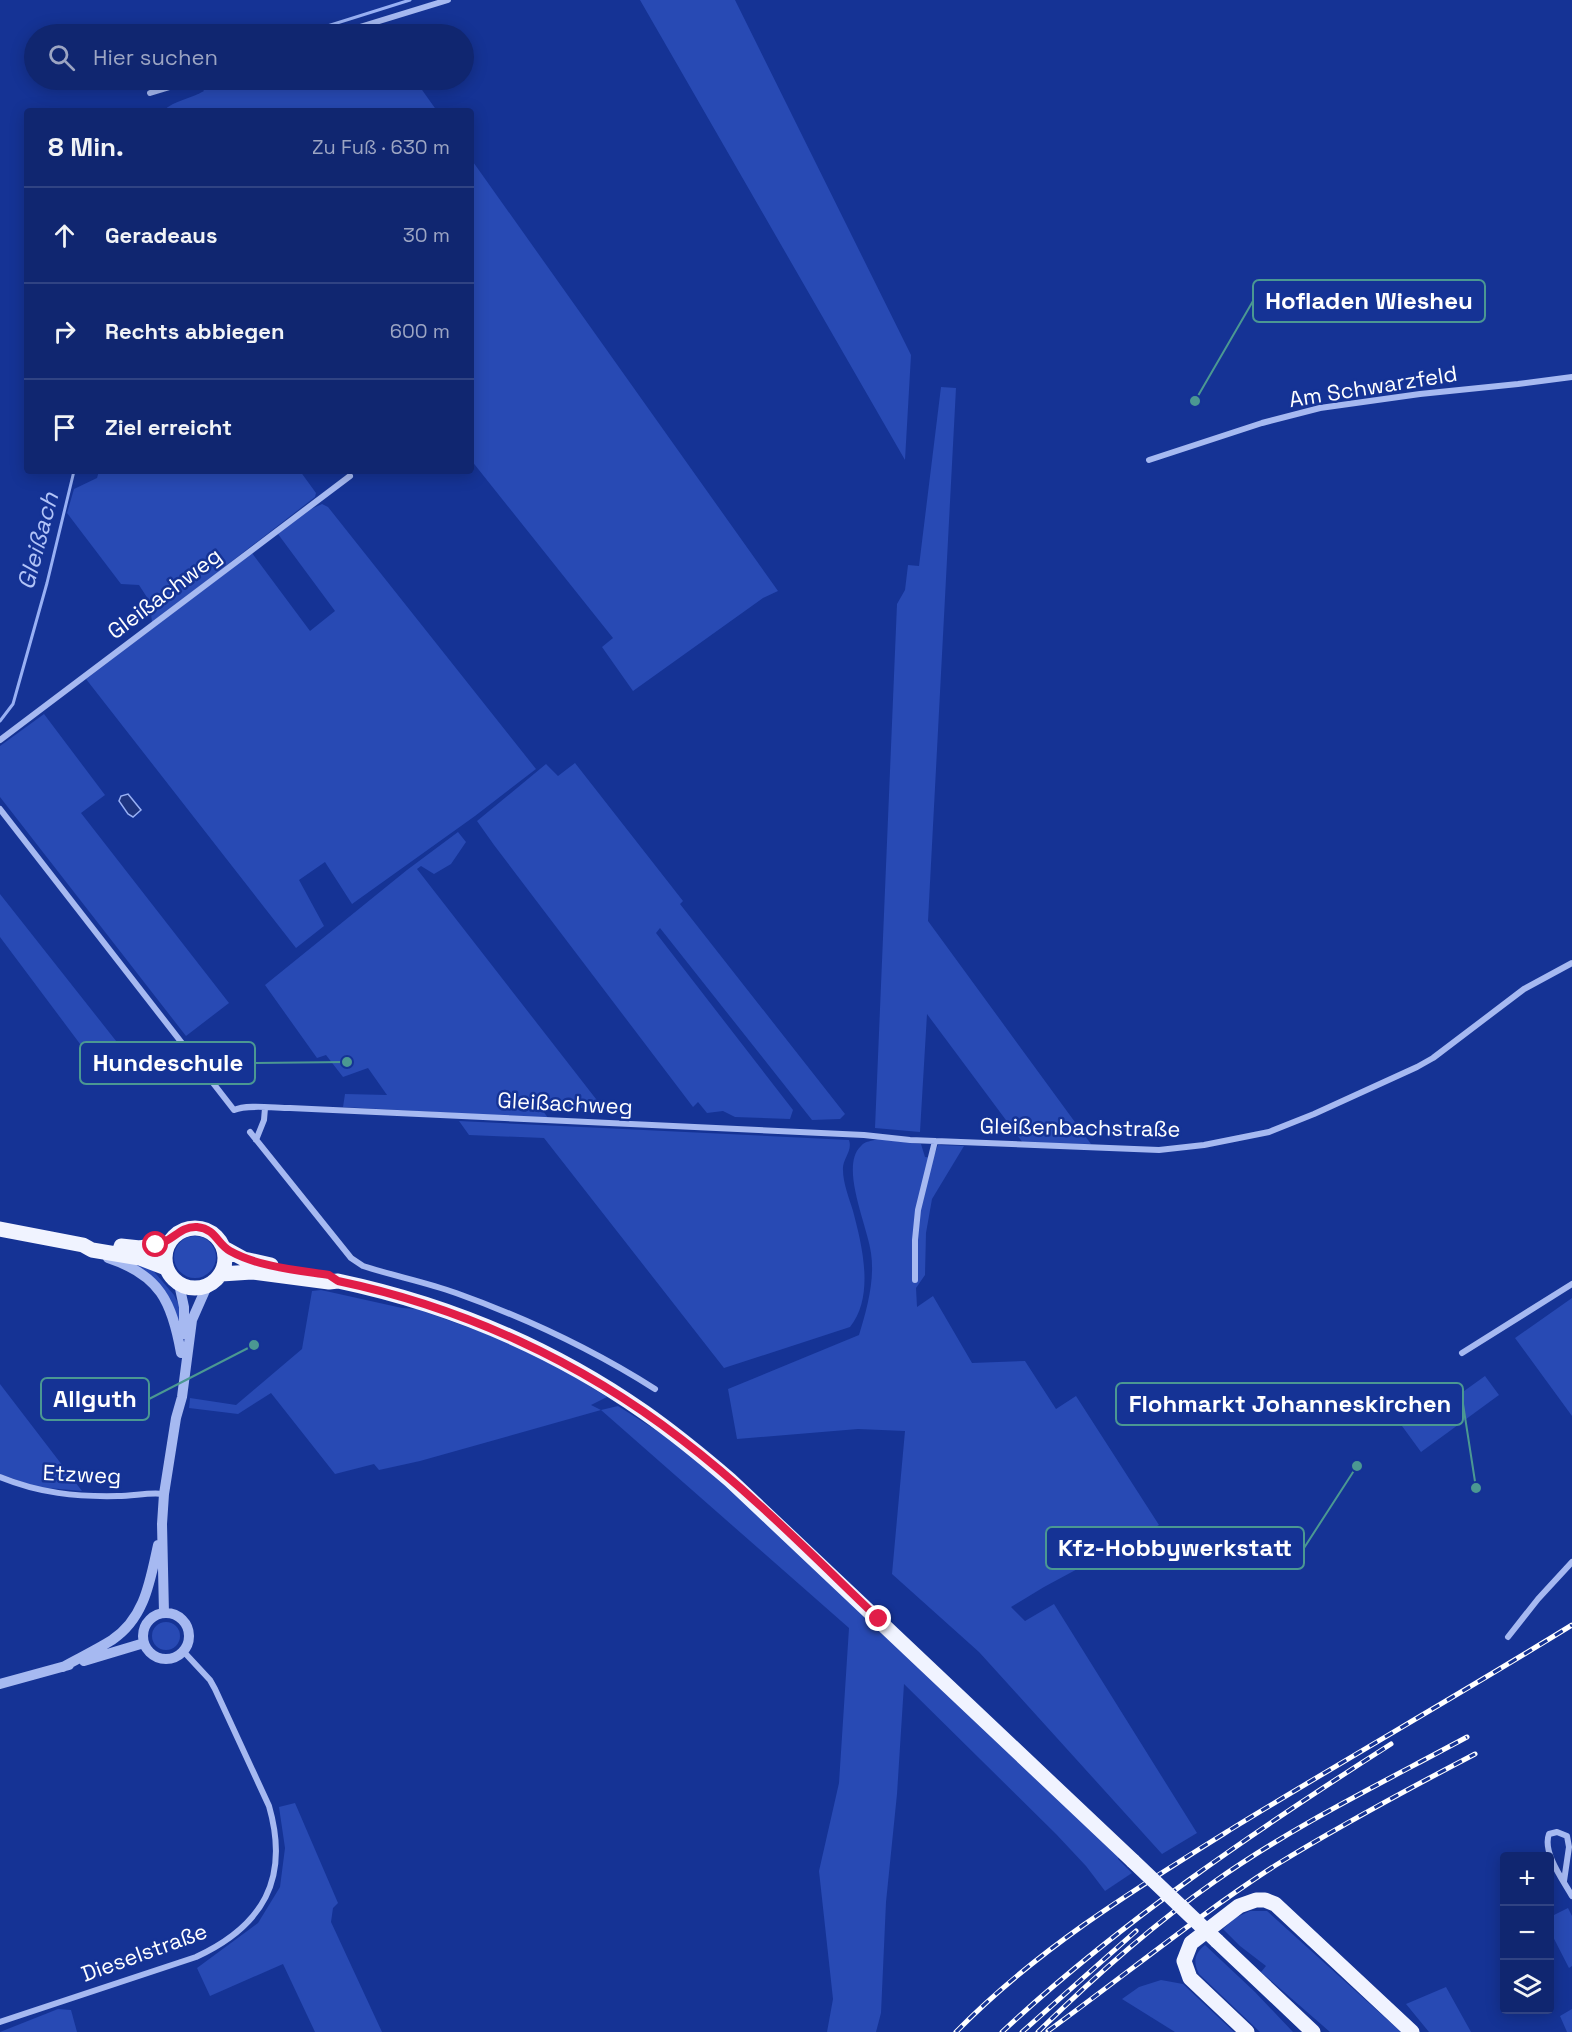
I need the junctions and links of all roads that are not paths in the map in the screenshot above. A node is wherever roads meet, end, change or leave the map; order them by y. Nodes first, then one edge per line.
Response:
1 (448, 0) edge
2 (370, 24) edge
3 (160, 90) edge
4 (150, 93) dead end
5 (1572, 377) edge
6 (1149, 460) dead end
7 (350, 476) dead end
8 (0, 740) edge
9 (0, 809) edge
10 (1572, 963) edge
11 (265, 1108) junction
12 (250, 1132) dead end
13 (864, 1135) joint
14 (256, 1140) junction
15 (935, 1141) junction
16 (0, 1229) edge
17 (168, 1243) junction
18 (88, 1248) junction
19 (224, 1248) junction
20 (166, 1268) junction
21 (221, 1274) junction
22 (915, 1280) dead end
23 (338, 1281) junction
24 (179, 1284) junction
25 (1572, 1284) edge
26 (207, 1286) junction
27 (181, 1353) junction
28 (1462, 1353) dead end
29 (655, 1389) dead end
30 (176, 1418) junction
31 (0, 1477) edge
32 (164, 1494) junction
33 (162, 1524) junction
34 (1572, 1562) edge
35 (164, 1612) junction
36 (1508, 1637) dead end
37 (144, 1643) junction
38 (184, 1652) junction
39 (63, 1667) junction
40 (0, 1684) edge
41 (1564, 1881) junction
42 (1572, 1896) edge
43 (0, 2022) edge
44 (1246, 2032) edge
45 (1313, 2032) edge
46 (1412, 2032) edge

1 - 2 street
3 - 4 street
5 - 6 street, Am Schwarzfeld
7 - 8 street, Gleißachweg
9 - 11 street, Gleißachweg
10 - 15 street, Gleißenbachstraße
11 - 13 street, Gleißachweg
11 - 14 street
12 - 14 street
13 - 15 street, Gleißenbachstraße
14 - 29 street
15 - 22 street
16 - 18 main road
17 - 18 main road
17 - 19 main road
17 - 20 main road
18 - 20 main road
18 - 27 street
19 - 21 main road
19 - 23 main road
20 - 24 main road
21 - 23 main road
21 - 26 main road
23 - 45 main road, bridge
24 - 26 main road
24 - 27 street
25 - 28 street
26 - 30 street
27 - 30 street
30 - 32 street
31 - 32 street, Etzweg
32 - 33 street
33 - 35 street
33 - 39 street
34 - 36 street
35 - 37 street
35 - 38 street
37 - 38 street
37 - 39 street
38 - 43 street, Dieselstraße
39 - 40 street
41 - 41 street
41 - 42 street
44 - 46 main road

